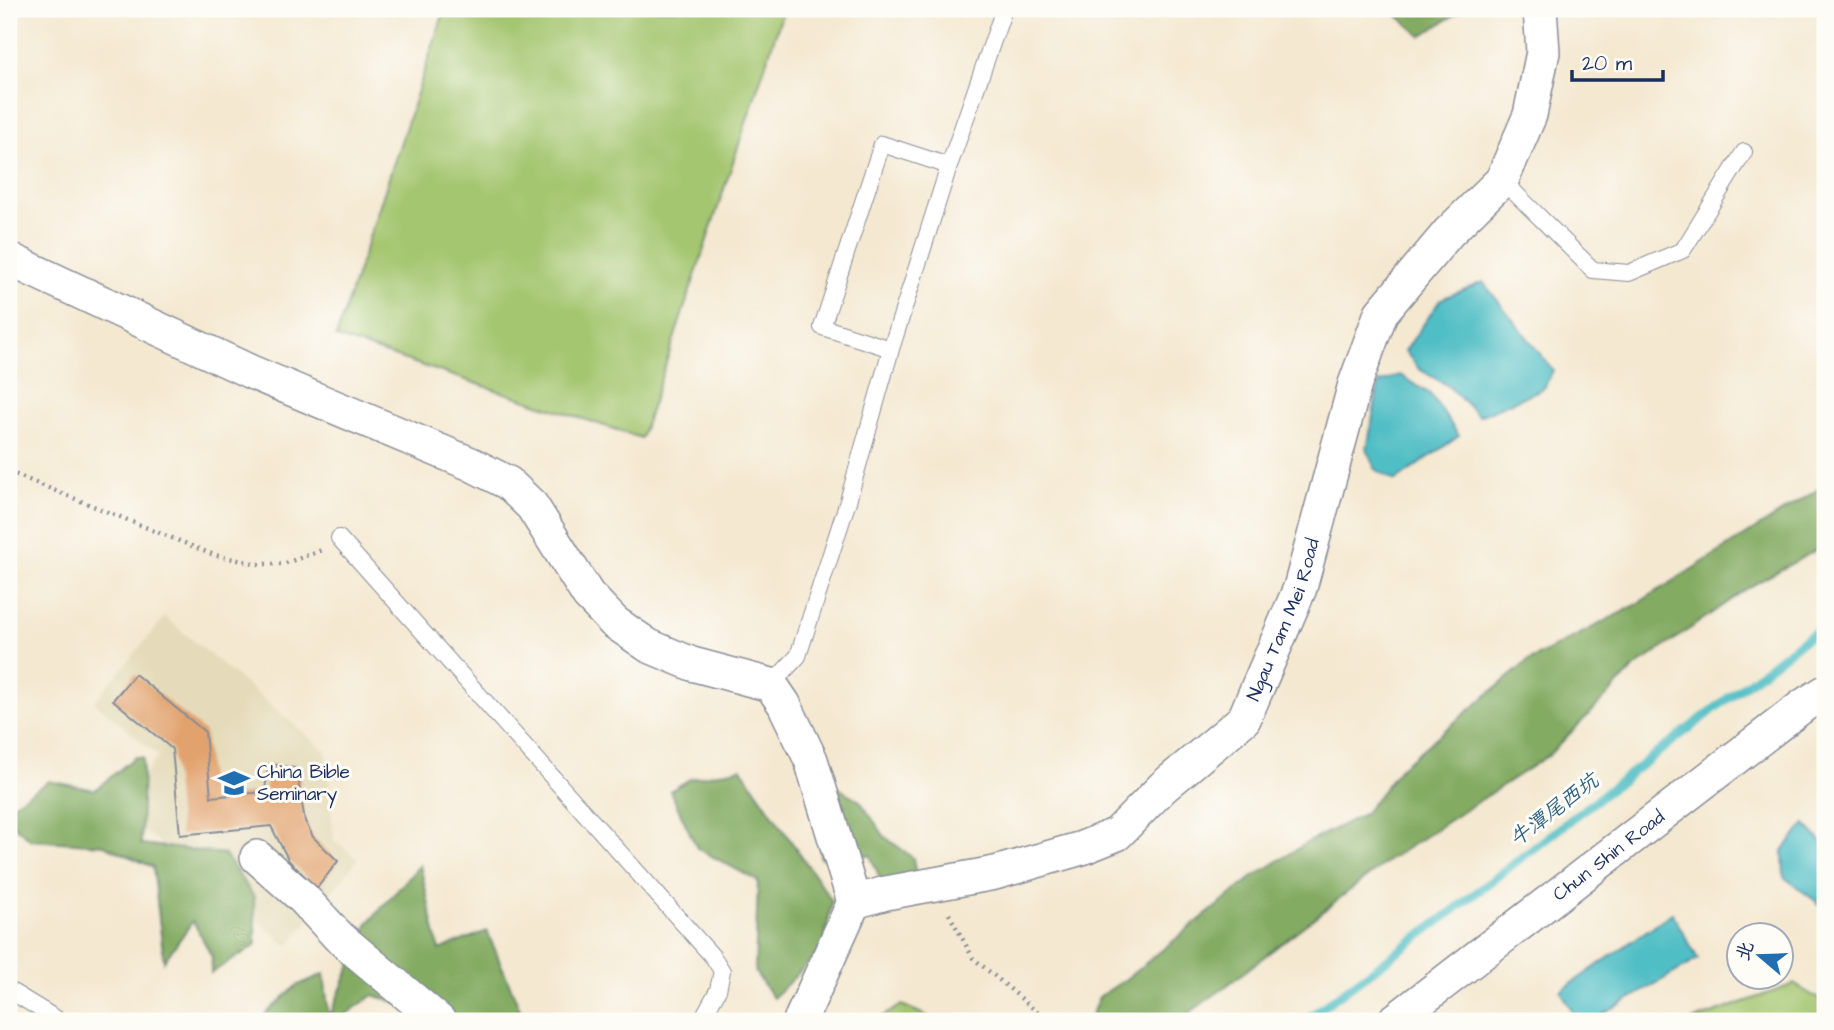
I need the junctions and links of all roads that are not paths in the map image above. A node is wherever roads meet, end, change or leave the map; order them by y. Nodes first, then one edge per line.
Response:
1 (1004, 9) edge
2 (1540, 9) edge
3 (1744, 152) dead end
4 (949, 166) junction
5 (1502, 180) junction
6 (9, 259) edge
7 (891, 349) junction
8 (341, 540) road end
9 (771, 685) junction
10 (1825, 692) edge
11 (257, 857) dead end
12 (854, 902) junction
13 (9, 990) edge
14 (60, 1021) edge
15 (439, 1021) edge
16 (701, 1021) edge
17 (800, 1021) edge
18 (1394, 1021) edge

1 - 4 lane
2 - 5 street, Ngau Tam Mei Road
3 - 5 lane
4 - 7 lane
4 - 7 lane
5 - 12 street, Ngau Tam Mei Road
6 - 9 street
7 - 9 lane
8 - 16 lane
9 - 12 street
10 - 18 street, Chun Shin Road
11 - 15 street
12 - 17 street
13 - 14 lane

